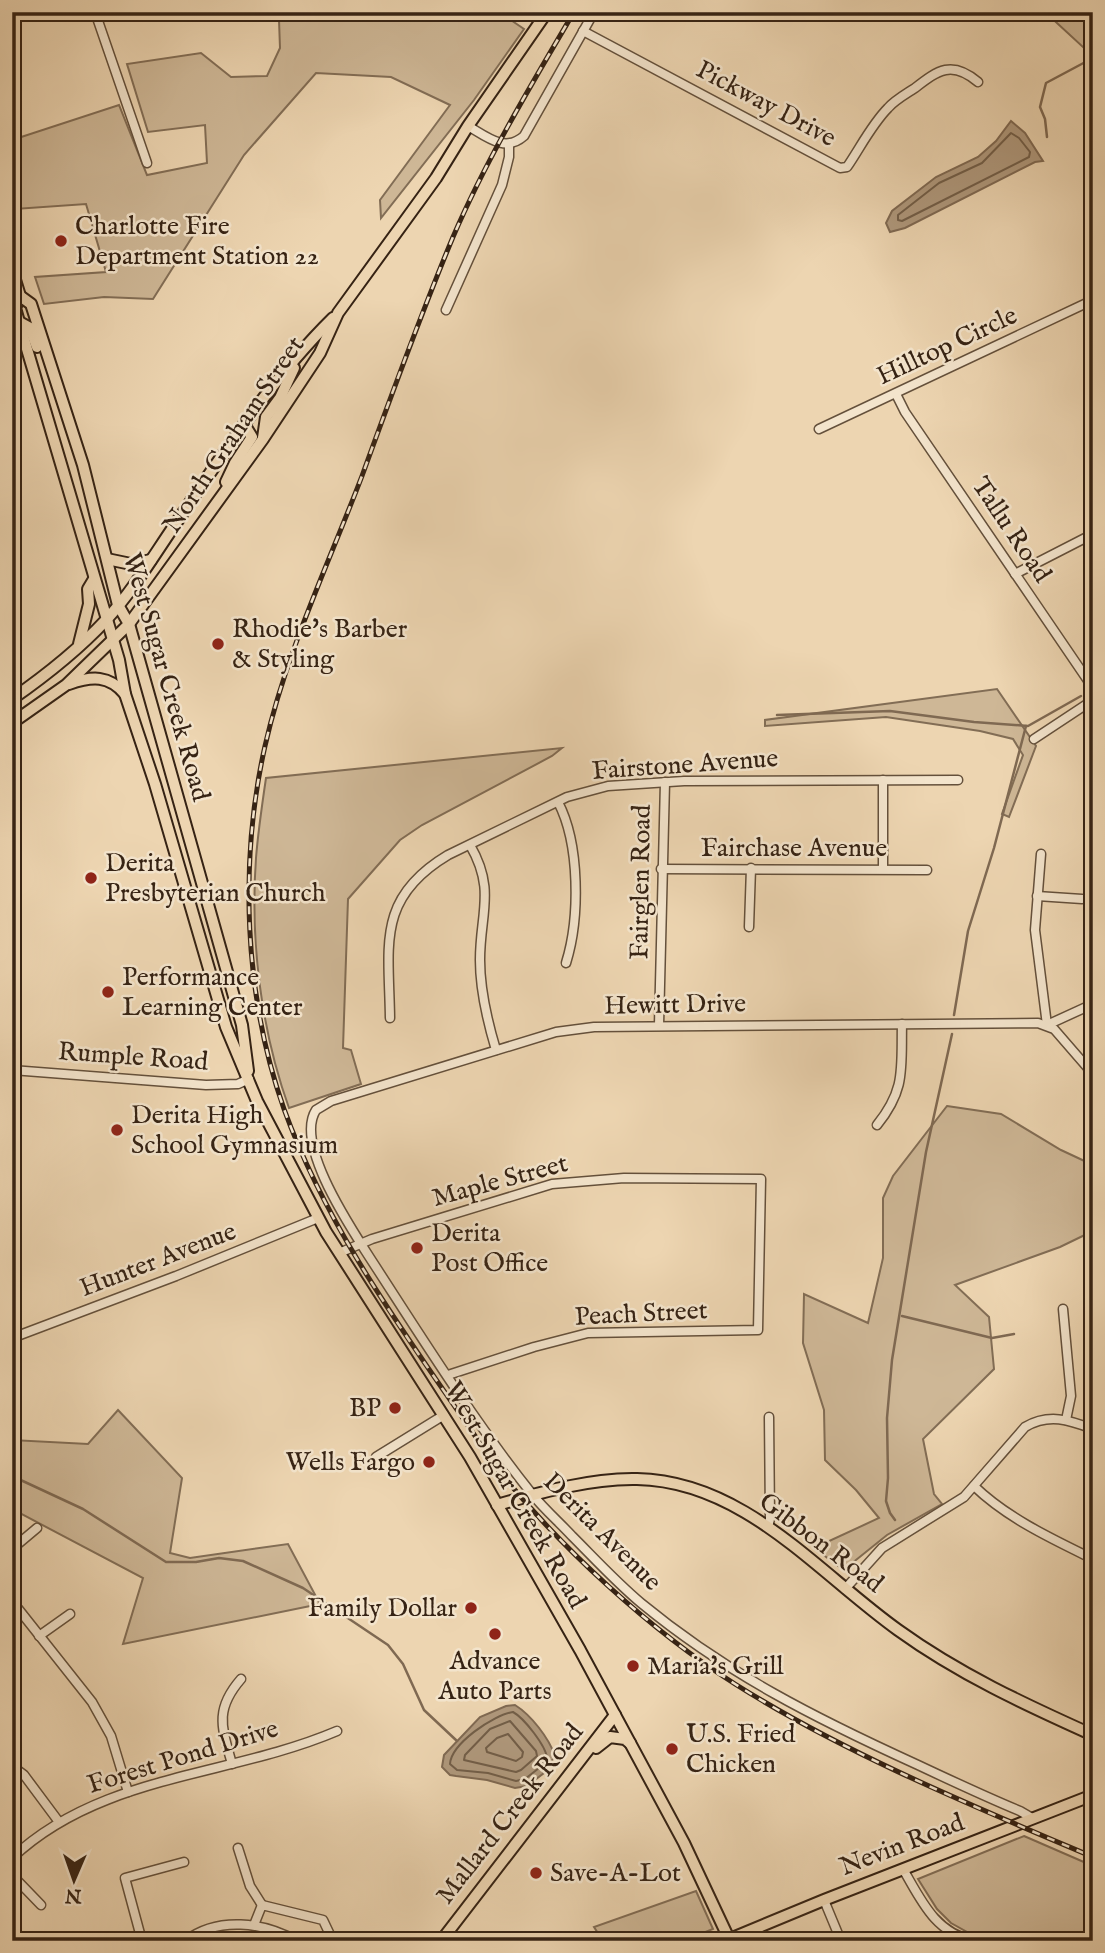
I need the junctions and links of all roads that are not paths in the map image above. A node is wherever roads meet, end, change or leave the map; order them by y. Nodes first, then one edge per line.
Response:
1 (95, 12) edge
2 (547, 12) edge
3 (594, 12) edge
4 (583, 31) junction
5 (978, 82) dead end
6 (468, 127) junction
7 (509, 144) junction
8 (147, 163) dead end
9 (12, 270) edge
10 (20, 296) junction
11 (1093, 300) edge
12 (446, 310) dead end
13 (338, 313) junction
14 (19, 322) junction
15 (300, 352) junction
16 (52, 373) junction
17 (896, 394) junction
18 (244, 424) junction
19 (819, 429) dead end
20 (263, 439) junction
21 (217, 501) junction
22 (1093, 534) edge
23 (107, 559) junction
24 (151, 560) junction
25 (1015, 574) junction
26 (94, 579) junction
27 (118, 606) junction
28 (106, 620) junction
29 (129, 624) junction
30 (113, 640) junction
31 (79, 646) junction
32 (1092, 684) edge
33 (66, 685) junction
34 (125, 694) junction
35 (12, 699) edge
36 (1093, 700) edge
37 (12, 723) edge
38 (1034, 739) dead end
39 (883, 780) junction
40 (958, 780) dead end
41 (665, 782) junction
42 (558, 802) junction
43 (470, 845) junction
44 (1041, 854) dead end
45 (883, 868) junction
46 (661, 869) junction
47 (751, 869) junction
48 (927, 870) dead end
49 (183, 880) junction
50 (1037, 896) junction
51 (1082, 900) dead end
52 (212, 923) junction
53 (749, 927) dead end
54 (565, 962) dead end
55 (1093, 1004) edge
56 (390, 1018) dead end
57 (902, 1024) junction
58 (659, 1025) junction
59 (1047, 1025) junction
60 (496, 1050) junction
61 (12, 1070) edge
62 (1093, 1074) edge
63 (249, 1079) junction
64 (316, 1110) joint
65 (877, 1125) dead end
66 (318, 1219) junction
67 (360, 1243) junction
68 (339, 1253) junction
69 (1063, 1309) dead end
70 (758, 1330) joint
71 (12, 1338) edge
72 (448, 1375) junction
73 (444, 1415) junction
74 (769, 1417) dead end
75 (1066, 1420) junction
76 (1093, 1429) edge
77 (376, 1457) dead end
78 (974, 1486) junction
79 (533, 1495) junction
80 (497, 1505) junction
81 (768, 1527) junction
82 (37, 1528) dead end
83 (12, 1549) edge
84 (1093, 1559) edge
85 (845, 1589) junction
86 (12, 1601) edge
87 (70, 1614) dead end
88 (39, 1636) junction
89 (241, 1679) dead end
90 (615, 1714) junction
91 (337, 1731) dead end
92 (1093, 1735) edge
93 (632, 1745) junction
94 (232, 1764) junction
95 (12, 1766) edge
96 (128, 1792) junction
97 (1093, 1795) edge
98 (545, 1807) junction
99 (1031, 1818) junction
100 (59, 1822) junction
101 (238, 1847) dead end
102 (12, 1858) edge
103 (184, 1862) dead end
104 (903, 1869) junction
105 (12, 1875) edge
106 (824, 1900) junction
107 (41, 1905) dead end
108 (262, 1905) junction
109 (254, 1925) junction
110 (728, 1940) edge
111 (142, 1941) edge
112 (185, 1941) edge
113 (297, 1941) edge
114 (333, 1941) edge
115 (442, 1941) edge
116 (708, 1941) edge
117 (841, 1941) edge
118 (974, 1941) edge

1 - 8 street
2 - 6 main road, North Graham Street
3 - 4 street
4 - 5 street, Pickway Drive
4 - 7 street
6 - 7 street
6 - 13 main road, North Graham Street
7 - 12 street
9 - 10 main road, West Sugar Creek Road
10 - 14 main road, West Sugar Creek Road
10 - 16 main road, West Sugar Creek Road
11 - 17 street, Hilltop Circle
13 - 15 main road, North Graham Street
13 - 20 main road, North Graham Street
14 - 16 main road
14 - 26 main road, West Sugar Creek Road
15 - 18 main road, North Graham Street
15 - 20 main road
16 - 23 main road, West Sugar Creek Road
17 - 19 street, Hilltop Circle
17 - 25 street, Tallu Road
18 - 21 main road
18 - 24 main road, North Graham Street
20 - 21 main road, North Graham Street
21 - 29 main road, North Graham Street
22 - 25 street
23 - 24 main road
23 - 27 main road, West Sugar Creek Road
24 - 27 main road, North Graham Street
25 - 32 street, Tallu Road
26 - 28 main road, West Sugar Creek Road
26 - 31 main road
27 - 28 main road, North Graham Street
27 - 29 main road, West Sugar Creek Road
28 - 30 main road, West Sugar Creek Road
28 - 31 main road, North Graham Street
29 - 30 main road, North Graham Street
29 - 52 main road, West Sugar Creek Road
30 - 33 main road, North Graham Street
30 - 34 main road, West Sugar Creek Road
31 - 35 main road, North Graham Street
33 - 34 main road
33 - 37 main road, North Graham Street
34 - 49 main road, West Sugar Creek Road
36 - 38 street
39 - 40 street, Fairstone Avenue
39 - 41 street, Fairstone Avenue
39 - 45 street
41 - 42 street, Fairstone Avenue
41 - 46 street, Fairglen Road
42 - 43 street, Fairstone Avenue
42 - 54 street
43 - 56 street, Fairstone Avenue
43 - 60 street
44 - 50 street
45 - 47 street, Fairchase Avenue
45 - 48 street, Fairchase Avenue
46 - 47 street, Fairchase Avenue
46 - 58 street, Fairglen Road
47 - 53 street
49 - 52 main road
49 - 63 main road, West Sugar Creek Road
50 - 51 street
50 - 59 street
52 - 63 main road, West Sugar Creek Road
55 - 59 street
57 - 58 street, Hewitt Drive
57 - 59 street, Hewitt Drive
57 - 65 street
58 - 60 street, Hewitt Drive
59 - 62 street
60 - 64 street, Hewitt Drive
61 - 63 street, Rumple Road
63 - 66 main road, West Sugar Creek Road
64 - 67 street, Derita Avenue
66 - 68 main road, West Sugar Creek Road
66 - 71 street, Hunter Avenue
67 - 68 street, Maple Street
67 - 70 street, Maple Street
67 - 72 street, Derita Avenue
68 - 73 main road, West Sugar Creek Road
69 - 75 street
70 - 72 street, Peach Street
72 - 79 street, Derita Avenue
73 - 77 street
73 - 80 main road, West Sugar Creek Road
74 - 81 street
75 - 76 street
75 - 78 street
78 - 84 street
78 - 85 street
79 - 80 main road, Gibbon Road
79 - 81 main road, Gibbon Road
79 - 99 street, Derita Avenue
80 - 90 main road, West Sugar Creek Road
81 - 85 main road, Gibbon Road
82 - 83 street
85 - 92 main road, Gibbon Road
86 - 88 street
87 - 88 street
88 - 96 street
89 - 94 street
90 - 93 main road, West Sugar Creek Road
90 - 98 main road, Mallard Creek Road
91 - 94 street, Forest Pond Drive
93 - 98 main road
93 - 110 main road, West Sugar Creek Road
94 - 96 street, Forest Pond Drive
95 - 100 street
96 - 100 street, Forest Pond Drive
97 - 99 main road, Nevin Road
98 - 115 main road, Mallard Creek Road
99 - 104 main road, Nevin Road
100 - 102 street, Forest Pond Drive
101 - 108 street
103 - 111 street
104 - 106 main road, Nevin Road
104 - 118 street
105 - 107 street
106 - 110 main road, Nevin Road
106 - 117 street
108 - 109 street
108 - 114 street
109 - 112 street
109 - 113 street
110 - 116 main road, Nevin Road

